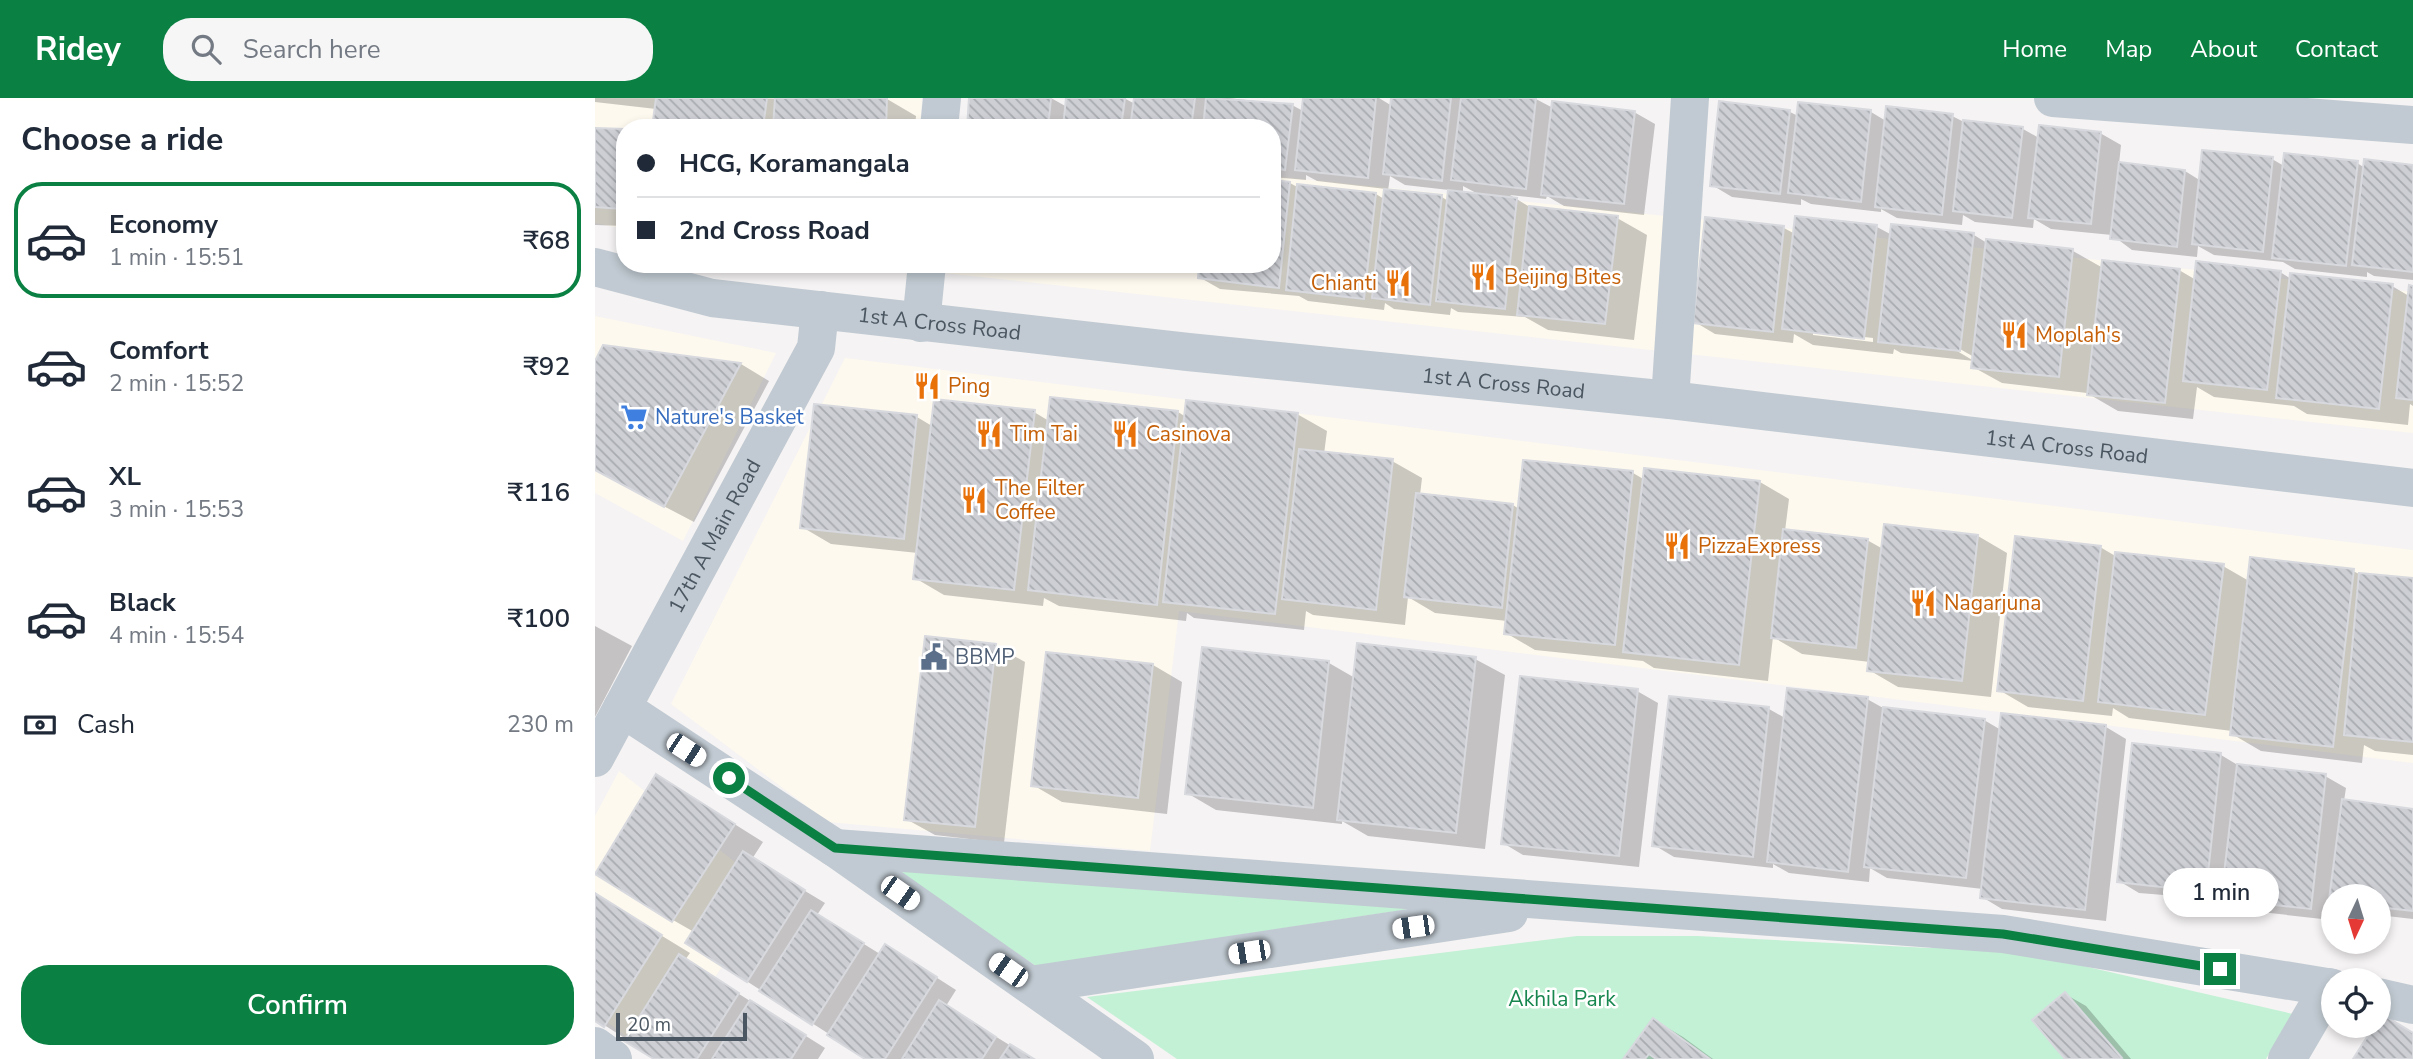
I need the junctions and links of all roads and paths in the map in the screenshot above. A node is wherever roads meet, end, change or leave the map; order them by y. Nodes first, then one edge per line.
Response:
1 (942, 98) edge
2 (1690, 98) edge
3 (2053, 98) edge
4 (940, 119) edge
5 (2413, 125) edge
6 (595, 267) edge
7 (616, 273) edge
8 (618, 273) edge
9 (926, 273) edge
10 (820, 310) junction
11 (921, 323) junction
12 (1670, 400) junction
13 (2413, 488) edge
14 (622, 708) junction
15 (595, 758) edge
16 (835, 848) junction
17 (1577, 902) junction
18 (1030, 985) junction
19 (2321, 986) edge
20 (2391, 1001) edge
21 (2321, 1004) edge
22 (2413, 1005) edge
23 (595, 1046) edge
24 (613, 1059) edge
25 (1135, 1059) edge
26 (2287, 1059) edge

1 - 4 street
2 - 12 street
3 - 5 street
6 - 7 street, 1st A Cross Road
8 - 10 street, 1st A Cross Road
9 - 11 street
10 - 11 street, 1st A Cross Road
10 - 14 street, 17th A Main Road
11 - 12 street, 1st A Cross Road
12 - 13 street, 1st A Cross Road
14 - 15 street, 17th A Main Road
14 - 16 street
16 - 17 street
16 - 18 street
17 - 18 street
17 - 19 street
18 - 25 street
20 - 22 street
21 - 26 street
23 - 24 street

